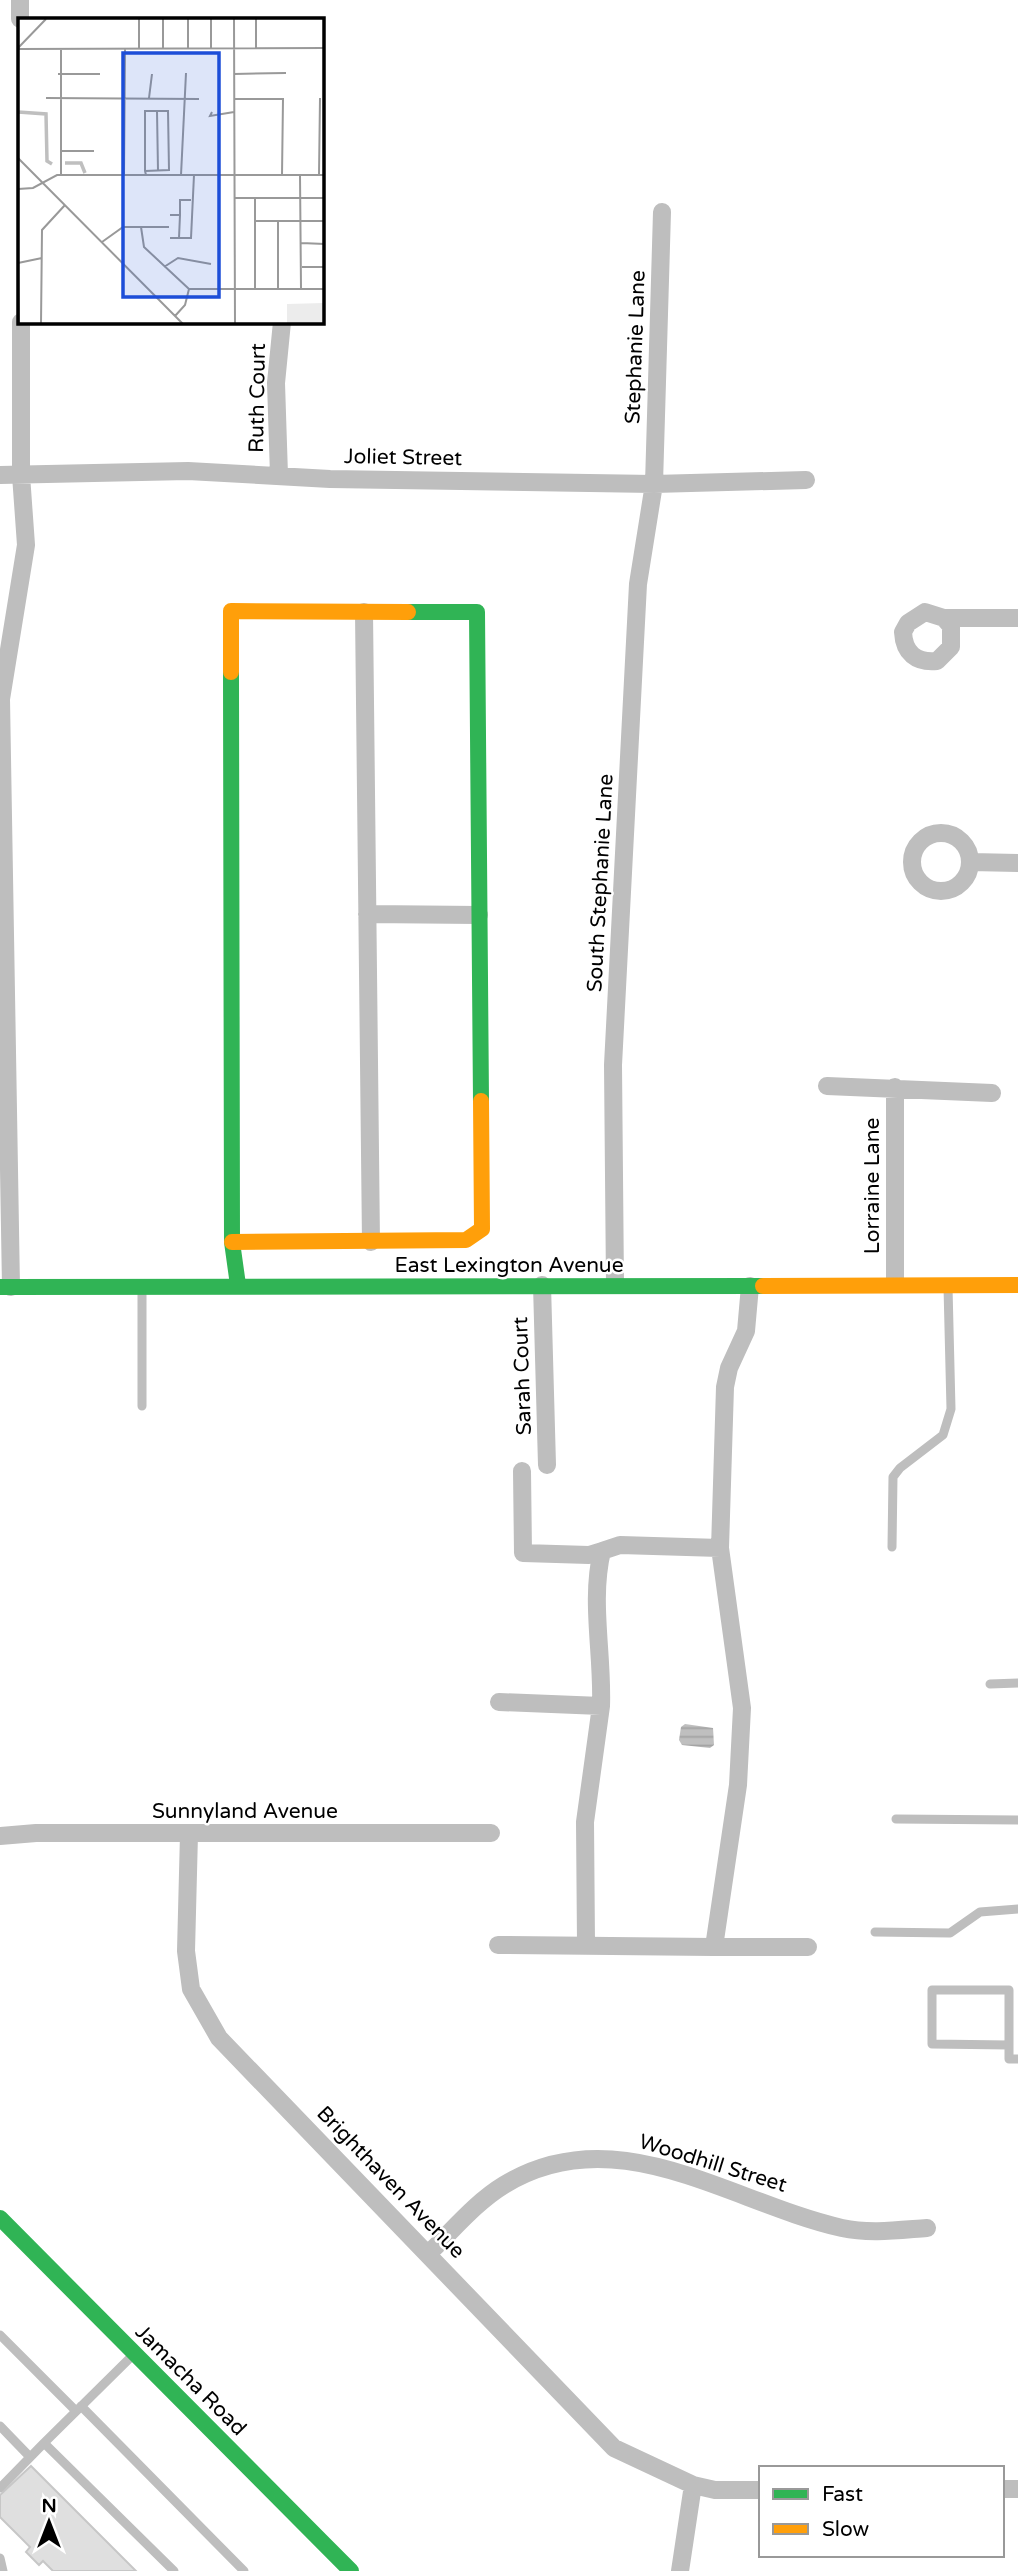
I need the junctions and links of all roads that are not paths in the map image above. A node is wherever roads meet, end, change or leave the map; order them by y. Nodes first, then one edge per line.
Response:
1 (20, 0) edge
2 (20, 18) edge
3 (662, 212) dead end
4 (21, 324) edge
5 (282, 324) edge
6 (0, 475) edge
7 (21, 475) junction
8 (279, 475) junction
9 (806, 480) dead end
10 (654, 484) junction
11 (364, 612) junction
12 (944, 618) dead end
13 (1018, 618) edge
14 (971, 862) dead end
15 (1018, 863) edge
16 (367, 914) junction
17 (479, 915) junction
18 (827, 1086) dead end
19 (895, 1087) junction
20 (992, 1093) dead end
21 (371, 1241) junction
22 (232, 1242) junction
23 (238, 1284) junction
24 (895, 1284) junction
25 (142, 1285) junction
26 (542, 1285) junction
27 (615, 1285) junction
28 (948, 1285) junction
29 (1018, 1285) edge
30 (750, 1286) junction
31 (5, 1287) edge
32 (142, 1406) dead end
33 (547, 1465) dead end
34 (522, 1471) dead end
35 (892, 1547) dead end
36 (720, 1548) junction
37 (603, 1551) junction
38 (1018, 1683) edge
39 (990, 1684) dead end
40 (499, 1702) dead end
41 (601, 1706) junction
42 (896, 1819) dead end
43 (1018, 1820) edge
44 (491, 1833) dead end
45 (189, 1834) junction
46 (0, 1836) edge
47 (1018, 1909) edge
48 (876, 1932) dead end
49 (586, 1944) junction
50 (498, 1945) dead end
51 (714, 1947) junction
52 (808, 1947) dead end
53 (1009, 2045) junction
54 (1018, 2059) edge
55 (2, 2223) edge
56 (927, 2228) dead end
57 (429, 2253) junction
58 (0, 2334) edge
59 (135, 2353) junction
60 (79, 2409) junction
61 (0, 2427) edge
62 (44, 2443) junction
63 (30, 2457) junction
64 (693, 2485) junction
65 (0, 2488) edge
66 (759, 2490) edge
67 (0, 2558) edge
68 (3, 2571) edge
69 (174, 2571) edge
70 (244, 2571) edge
71 (351, 2571) edge
72 (680, 2571) edge

1 - 2 street
3 - 10 street, Stephanie Lane
4 - 7 street
5 - 8 street, Ruth Court
6 - 7 street, Joliet Street
7 - 8 street, Joliet Street
7 - 31 street
8 - 10 street, Joliet Street
9 - 10 street, Joliet Street
10 - 27 street, South Stephanie Lane
11 - 16 street
11 - 17 street
11 - 22 street
12 - 13 street
14 - 15 street
16 - 17 street
16 - 21 street
17 - 21 street
18 - 19 street, Lorraine Lane
19 - 20 street, Lorraine Lane
19 - 24 street, Lorraine Lane
21 - 22 street
22 - 23 street
23 - 25 street, East Lexington Avenue
23 - 26 street, East Lexington Avenue
24 - 28 street, East Lexington Avenue
24 - 30 street, East Lexington Avenue
25 - 31 street, East Lexington Avenue
25 - 32 lane
26 - 27 street, East Lexington Avenue
26 - 33 street, Sarah Court
27 - 30 street, East Lexington Avenue
28 - 29 street, East Lexington Avenue
28 - 35 lane
30 - 36 street
34 - 37 street
36 - 37 street
36 - 51 street
37 - 41 street
38 - 39 lane
40 - 41 street
41 - 49 street
42 - 43 lane
44 - 45 street, Sunnyland Avenue
45 - 46 street, Sunnyland Avenue
45 - 57 street, Brighthaven Avenue
47 - 48 lane
49 - 50 street
49 - 51 street
51 - 52 street
53 - 53 lane
53 - 54 lane
55 - 59 street, Jamacha Road
56 - 57 street, Woodhill Street
57 - 64 street, Brighthaven Avenue
58 - 60 lane
59 - 60 lane
59 - 71 street, Jamacha Road
60 - 62 lane
60 - 70 lane
61 - 63 lane
62 - 63 lane
62 - 69 lane
63 - 65 lane
64 - 66 street, Brighthaven Avenue
64 - 72 street
67 - 68 lane

